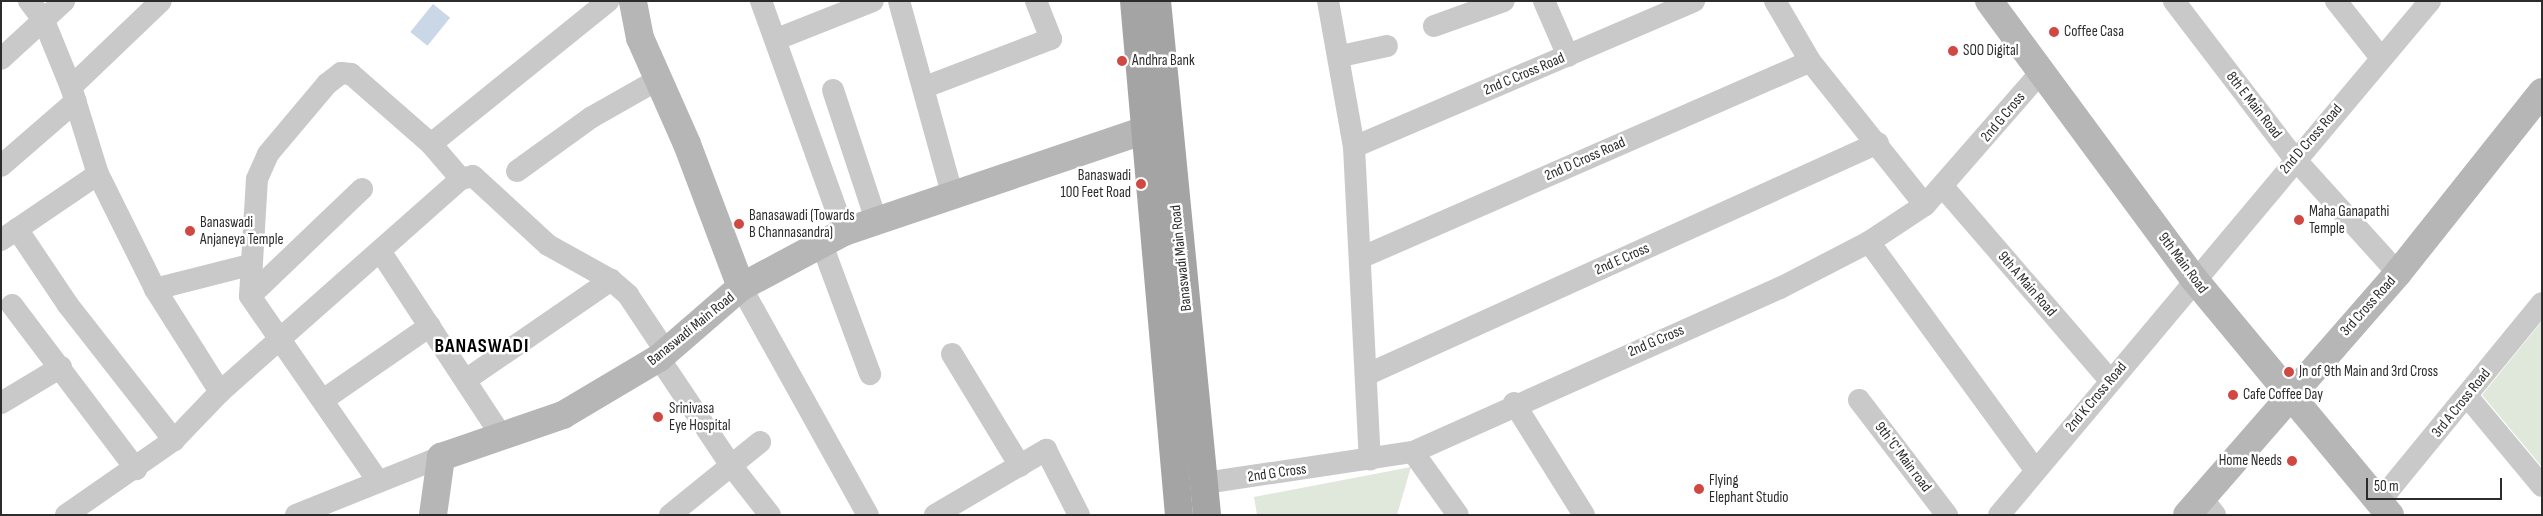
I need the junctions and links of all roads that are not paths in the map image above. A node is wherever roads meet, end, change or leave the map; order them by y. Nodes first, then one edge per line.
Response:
1 (29, 1) edge
2 (64, 1) edge
3 (161, 1) edge
4 (608, 1) edge
5 (633, 1) edge
6 (761, 1) edge
7 (873, 1) edge
8 (899, 1) edge
9 (1036, 1) edge
10 (1134, 1) edge
11 (1157, 1) edge
12 (1328, 1) edge
13 (1504, 1) edge
14 (1544, 1) edge
15 (1694, 1) edge
16 (1775, 1) edge
17 (1989, 1) edge
18 (2174, 1) edge
19 (2336, 1) edge
20 (2430, 1) edge
21 (849, 6) edge
22 (44, 21) junction
23 (1434, 26) dead end
24 (777, 39) junction
25 (1387, 46) dead end
26 (1341, 56) junction
27 (1568, 56) junction
28 (2381, 58) junction
29 (1, 59) edge
30 (1810, 61) junction
31 (2040, 73) junction
32 (657, 80) junction
33 (925, 87) junction
34 (834, 90) dead end
35 (2542, 92) edge
36 (74, 94) junction
37 (1145, 130) junction
38 (1878, 142) junction
39 (431, 144) junction
40 (1354, 147) junction
41 (2294, 158) junction
42 (1, 166) edge
43 (517, 171) dead end
44 (98, 174) junction
45 (461, 179) junction
46 (1944, 188) junction
47 (362, 189) dead end
48 (952, 193) junction
49 (1925, 205) junction
50 (876, 220) junction
51 (5, 237) edge
52 (833, 237) junction
53 (1869, 242) junction
54 (380, 251) junction
55 (1360, 258) junction
56 (249, 265) junction
57 (2398, 273) junction
58 (2194, 279) junction
59 (611, 280) junction
60 (741, 287) junction
61 (155, 289) junction
62 (250, 296) junction
63 (2542, 303) edge
64 (12, 306) dead end
65 (430, 326) junction
66 (282, 339) junction
67 (952, 354) dead end
68 (663, 355) junction
69 (61, 368) junction
70 (870, 374) dead end
71 (1366, 375) junction
72 (467, 379) junction
73 (2110, 380) junction
74 (220, 392) junction
75 (2288, 394) junction
76 (2467, 396) junction
77 (323, 400) junction
78 (1859, 400) dead end
79 (1, 403) edge
80 (1514, 403) junction
81 (500, 434) junction
82 (174, 440) junction
83 (760, 442) dead end
84 (1413, 452) junction
85 (441, 457) junction
86 (1370, 460) junction
87 (730, 464) junction
88 (1020, 466) junction
89 (136, 469) junction
90 (2035, 470) junction
91 (378, 480) junction
92 (1205, 483) junction
93 (2542, 486) edge
94 (964, 508) edge
95 (2384, 508) edge
96 (2201, 509) edge
97 (861, 512) edge
98 (66, 515) edge
99 (296, 515) edge
100 (433, 515) edge
101 (670, 515) edge
102 (770, 515) edge
103 (935, 515) edge
104 (1078, 515) edge
105 (1179, 515) edge
106 (1207, 515) edge
107 (1458, 515) edge
108 (1584, 515) edge
109 (1947, 515) edge
110 (1999, 515) edge

1 - 22 street
2 - 22 street
3 - 36 street
4 - 39 street
5 - 32 street, Banaswadi Main Road
6 - 24 street
7 - 21 street
8 - 33 street
9 - 33 street
10 - 37 main road, Banaswadi Main Road
11 - 92 main road, Banaswadi Main Road
12 - 26 street
13 - 23 street
14 - 27 street
15 - 27 street, 2nd C Cross Road
16 - 30 street
17 - 31 street, 9th Main Road
18 - 41 street, 8th E Main Road
19 - 28 street
20 - 28 street, 2nd D Cross Road
21 - 24 street
22 - 29 street
22 - 36 street
24 - 52 street
25 - 26 street
26 - 40 street
27 - 40 street, 2nd C Cross Road
28 - 41 street, 2nd D Cross Road
30 - 38 street
30 - 55 street, 2nd D Cross Road
31 - 46 street, 2nd G Cross
31 - 58 street, 9th Main Road
32 - 43 street
32 - 60 street, Banaswadi Main Road
33 - 48 street
34 - 50 street
35 - 57 street, 3rd Cross Road
36 - 42 street
36 - 44 street
37 - 48 street
37 - 105 main road, Banaswadi Main Road
38 - 49 street
38 - 71 street, 2nd E Cross
39 - 45 street
39 - 56 street
40 - 55 street
41 - 57 street, 8th E Main Road
41 - 58 street, 2nd D Cross Road
44 - 51 street
44 - 61 street
45 - 54 street
45 - 59 street
46 - 49 street, 2nd G Cross
46 - 73 street, 9th A Main Road
47 - 62 street
48 - 50 street
49 - 53 street, 2nd G Cross
50 - 52 street
51 - 82 street
52 - 60 street
52 - 70 street
53 - 80 street, 2nd G Cross
53 - 90 street
54 - 65 street
54 - 66 street
55 - 71 street
56 - 61 street
56 - 62 street
57 - 75 street, 3rd Cross Road
58 - 73 street, 2nd K Cross Road
58 - 75 street, 9th Main Road
59 - 68 street
59 - 72 street
60 - 68 street, Banaswadi Main Road
60 - 97 street
61 - 74 street
62 - 66 street
63 - 76 street, 3rd A Cross Road
64 - 69 street
65 - 72 street
65 - 77 street
66 - 74 street
66 - 77 street
67 - 88 street
68 - 81 street, Banaswadi Main Road
68 - 87 street
69 - 79 street
69 - 89 street
71 - 86 street
72 - 81 street
73 - 90 street, 2nd K Cross Road
74 - 82 street
75 - 95 street, 9th Main Road
75 - 96 street, 3rd Cross Road
76 - 93 street
76 - 95 street, 3rd A Cross Road
77 - 91 street
78 - 109 street, 9th 'C' Main road
80 - 84 street, 2nd G Cross
80 - 108 street
81 - 85 street, Banaswadi Main Road
82 - 89 street
83 - 87 street
84 - 86 street, 2nd G Cross
84 - 107 street
85 - 91 street
85 - 100 street
86 - 92 street, 2nd G Cross
87 - 101 street
87 - 102 street
88 - 94 street
88 - 104 street
89 - 98 street
90 - 110 street, 2nd K Cross Road
91 - 99 street
92 - 106 main road, Banaswadi Main Road
94 - 103 street

